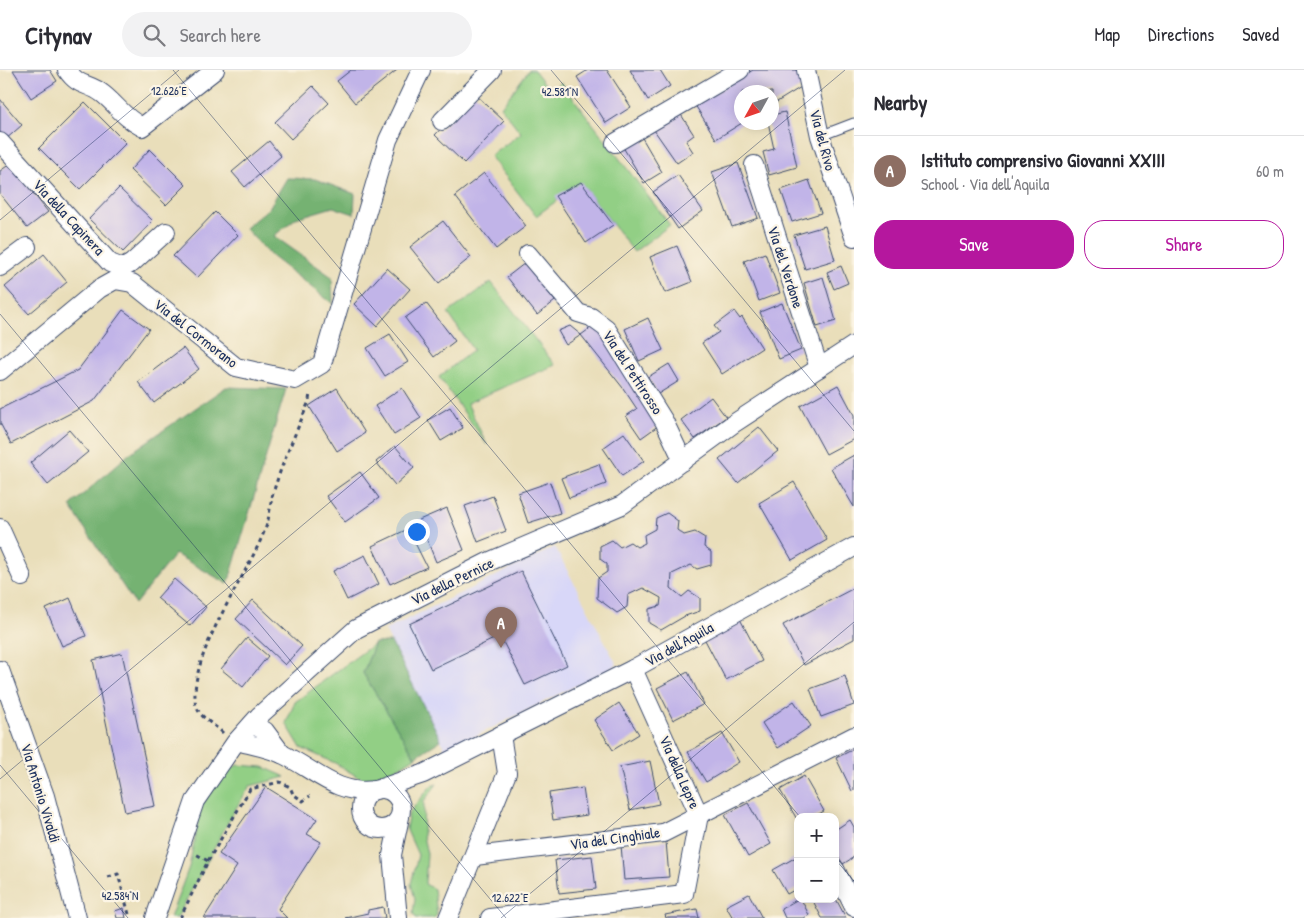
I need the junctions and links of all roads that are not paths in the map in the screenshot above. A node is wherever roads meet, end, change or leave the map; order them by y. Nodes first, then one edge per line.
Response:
1 (67, 70) edge
2 (215, 70) edge
3 (421, 70) edge
4 (492, 70) edge
5 (740, 70) edge
6 (806, 70) edge
7 (442, 121) dead end
8 (854, 123) edge
9 (820, 136) junction
10 (0, 142) edge
11 (615, 143) dead end
12 (754, 165) dead end
13 (166, 232) dead end
14 (854, 238) edge
15 (27, 247) dead end
16 (528, 254) dead end
17 (0, 267) edge
18 (854, 345) edge
19 (819, 368) junction
20 (0, 370) edge
21 (683, 461) junction
22 (0, 528) edge
23 (854, 547) edge
24 (22, 577) dead end
25 (633, 669) junction
26 (0, 670) edge
27 (252, 724) junction
28 (501, 735) junction
29 (854, 736) edge
30 (236, 742) junction
31 (282, 754) junction
32 (431, 770) junction
33 (336, 786) junction
34 (378, 789) junction
35 (401, 810) junction
36 (362, 813) junction
37 (699, 815) junction
38 (376, 828) junction
39 (392, 856) junction
40 (475, 856) junction
41 (839, 877) edge
42 (854, 907) edge
43 (77, 918) edge
44 (155, 918) edge
45 (398, 918) edge
46 (448, 918) edge
47 (490, 918) edge

1 - 2 street
3 - 20 street, Via del Cormorano
4 - 7 street
5 - 11 street
6 - 9 street, Via del Rivo
8 - 9 lane
9 - 14 street, Via del Rivo
10 - 13 street, Via della Capinera
12 - 19 street, Via del Verdone
15 - 17 street
16 - 21 street, Via del Pettirosso
18 - 19 street, Via della Pernice
19 - 21 street, Via della Pernice
21 - 27 street, Via della Pernice
22 - 24 street
23 - 25 street, Via dell'Aquila
25 - 28 street, Via dell'Aquila
25 - 37 street, Via della Lepre
26 - 43 street, Via Antonio Vivaldi
27 - 30 street, Via della Pernice
27 - 31 street
28 - 32 street, Via dell'Aquila
28 - 40 street
29 - 37 street, Via del Cinghiale
30 - 31 street, Via dell'Aquila
30 - 44 street, Via della Pernice
31 - 33 street, Via dell'Aquila
32 - 34 street, Via dell'Aquila
32 - 35 street
33 - 34 street, Via dell'Aquila
33 - 36 street
34 - 35 street
34 - 36 street
35 - 38 street
35 - 39 street
36 - 38 street
37 - 40 street, Via del Cinghiale
37 - 47 street, Via della Lepre
38 - 39 street
39 - 45 street
40 - 46 street
41 - 42 street

